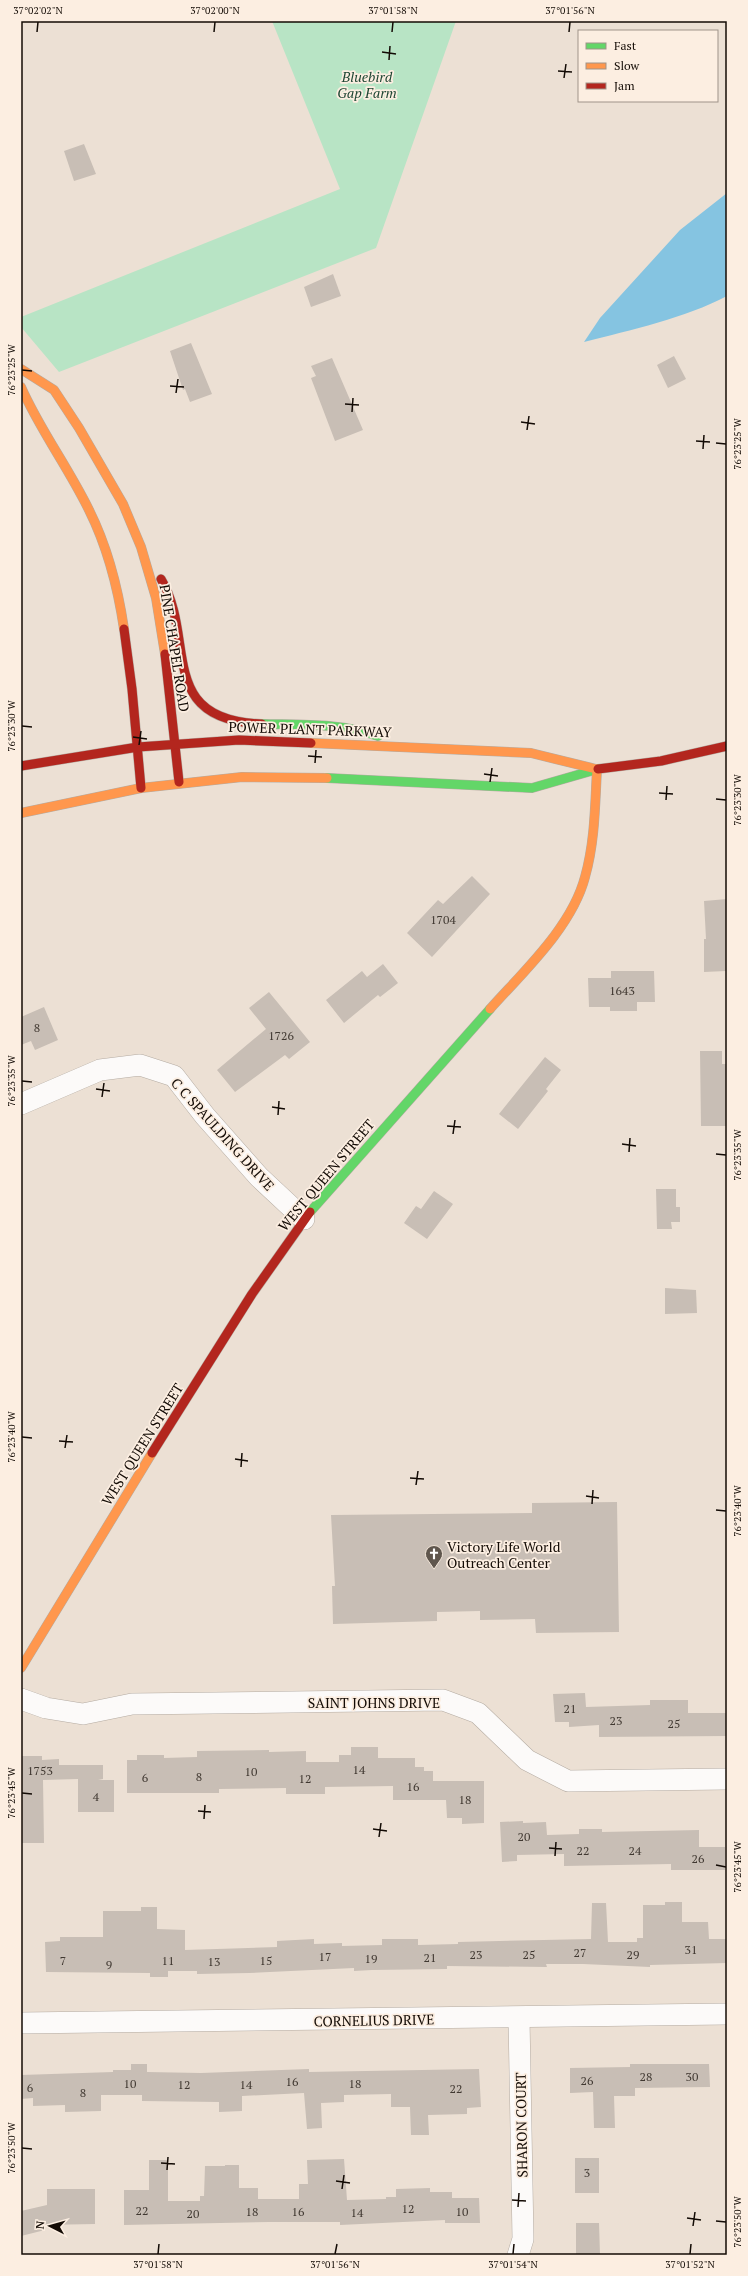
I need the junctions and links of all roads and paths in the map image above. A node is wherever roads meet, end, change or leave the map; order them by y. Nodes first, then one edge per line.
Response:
1 (21, 369) edge
2 (21, 387) edge
3 (141, 547) junction
4 (175, 743) junction
5 (727, 746) edge
6 (138, 747) junction
7 (403, 747) junction
8 (21, 766) edge
9 (597, 769) junction
10 (179, 782) junction
11 (141, 788) junction
12 (21, 813) edge
13 (21, 1104) edge
14 (304, 1219) junction
15 (21, 1668) edge
16 (21, 1699) edge
17 (727, 1779) edge
18 (727, 2014) edge
19 (519, 2018) junction
20 (21, 2023) edge
21 (518, 2255) edge

1 - 3 street, PINE CHAPEL ROAD
2 - 6 street
3 - 4 street, PINE CHAPEL ROAD
3 - 7 street
4 - 6 street, POWER PLANT PARKWAY
4 - 7 street, POWER PLANT PARKWAY
4 - 10 street, PINE CHAPEL ROAD
5 - 9 street, POWER PLANT PARKWAY
6 - 8 street, POWER PLANT PARKWAY
6 - 11 street
7 - 9 street, POWER PLANT PARKWAY
9 - 10 street, POWER PLANT PARKWAY
9 - 14 street, WEST QUEEN STREET
10 - 11 street, POWER PLANT PARKWAY
11 - 12 street, POWER PLANT PARKWAY
13 - 14 street, C C SPAULDING DRIVE
14 - 15 street, WEST QUEEN STREET
16 - 17 street, SAINT JOHNS DRIVE
18 - 19 street, CORNELIUS DRIVE
19 - 20 street, CORNELIUS DRIVE
19 - 21 street, SHARON COURT

